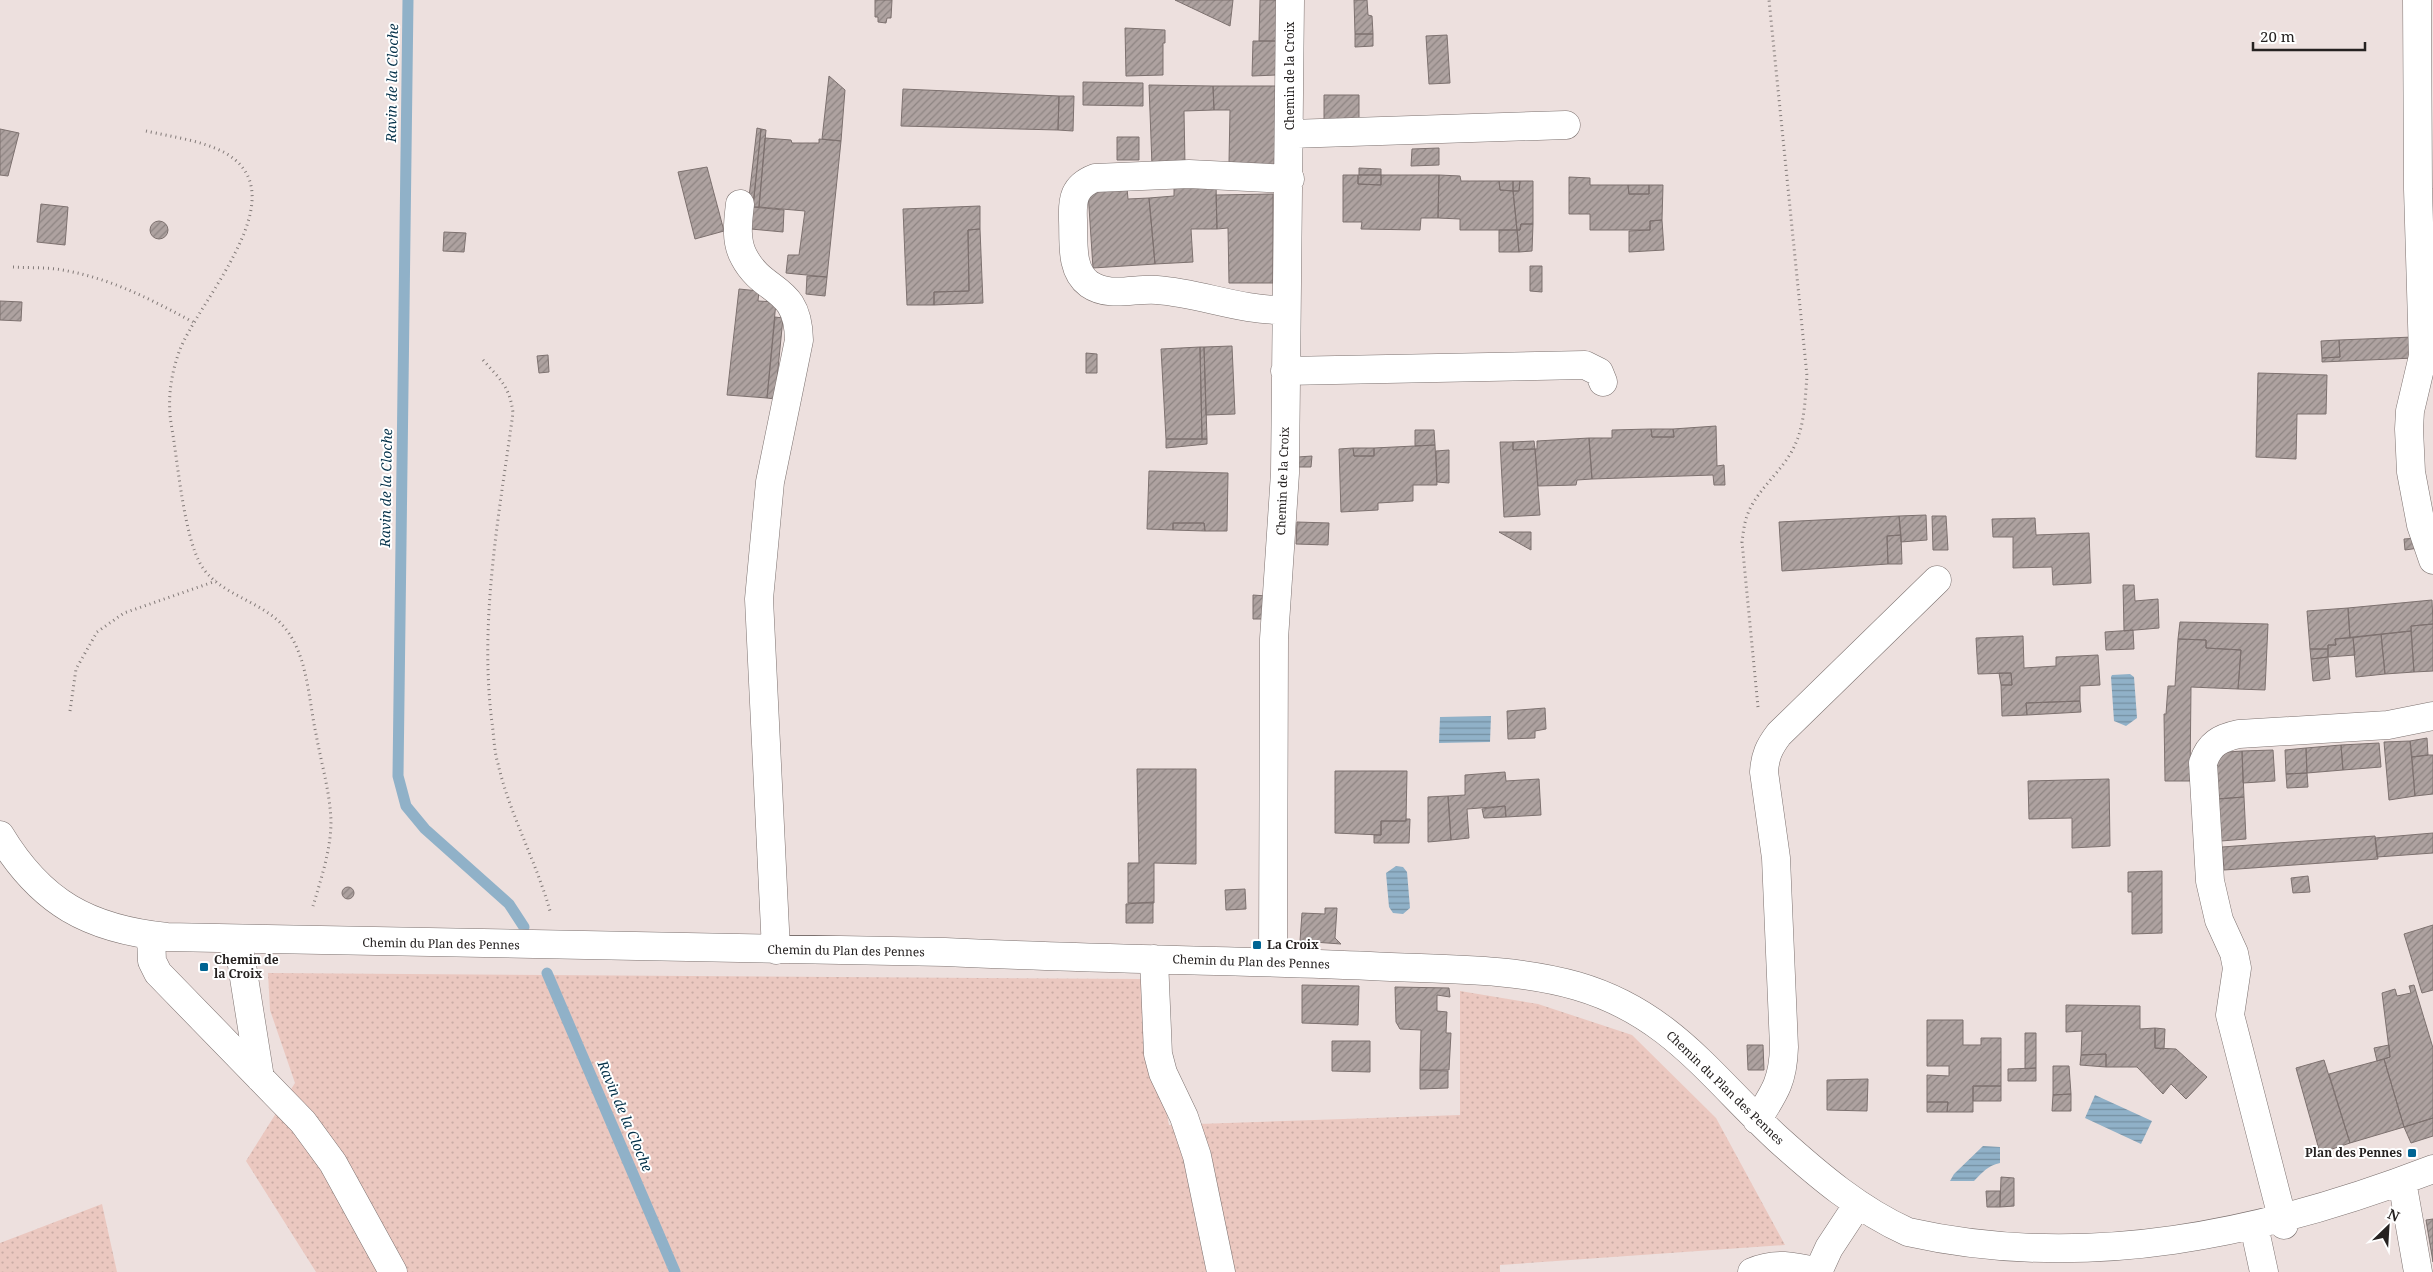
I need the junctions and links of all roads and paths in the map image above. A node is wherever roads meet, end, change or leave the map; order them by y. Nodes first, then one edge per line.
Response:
1 (1290, 0) edge
2 (1769, 0) edge
3 (2417, 0) edge
4 (1566, 125) dead end
5 (146, 132) dead end
6 (1290, 134) junction
7 (1290, 179) junction
8 (740, 204) dead end
9 (13, 267) dead end
10 (1285, 310) junction
11 (193, 322) junction
12 (483, 360) dead end
13 (1285, 370) junction
14 (1603, 382) dead end
15 (2433, 560) edge
16 (1937, 580) dead end
17 (216, 581) junction
18 (70, 711) dead end
19 (2433, 716) edge
20 (1768, 748) junction
21 (0, 835) edge
22 (152, 936) junction
23 (238, 940) junction
24 (311, 941) junction
25 (553, 946) junction
26 (776, 950) junction
27 (1154, 960) junction
28 (1273, 962) junction
29 (260, 1078) junction
30 (1757, 1120) junction
31 (2433, 1170) edge
32 (2402, 1182) junction
33 (1858, 1204) junction
34 (2284, 1224) junction
35 (2256, 1236) junction
36 (393, 1272) edge
37 (1221, 1272) edge
38 (1752, 1272) edge
39 (1818, 1272) edge
40 (2264, 1272) edge
41 (2418, 1272) edge

1 - 6 street, Chemin de la Croix
2 - 20 path
3 - 15 street
4 - 6 street
5 - 11 path
6 - 7 street, Chemin de la Croix
7 - 10 street, Chemin de la Croix
7 - 10 street
8 - 26 street
9 - 11 path
10 - 13 street, Chemin de la Croix
11 - 17 path
12 - 25 path
13 - 14 street
13 - 28 street, Chemin de la Croix
16 - 20 street
17 - 18 path
17 - 24 path
19 - 34 street
20 - 30 street
21 - 22 street, Chemin du Plan des Pennes
22 - 23 street, Chemin du Plan des Pennes
22 - 29 street
23 - 24 street, Chemin du Plan des Pennes
23 - 29 street
24 - 25 street, Chemin du Plan des Pennes
25 - 26 street, Chemin du Plan des Pennes
26 - 27 street, Chemin du Plan des Pennes
27 - 28 street, Chemin du Plan des Pennes
27 - 37 street
28 - 30 street, Chemin du Plan des Pennes
29 - 36 street
30 - 33 street, Chemin du Plan des Pennes
31 - 32 street, Chemin du Plan des Pennes
32 - 34 street, Chemin du Plan des Pennes
32 - 41 street
33 - 35 street, Chemin du Plan des Pennes
33 - 39 street
34 - 35 street, Chemin du Plan des Pennes
35 - 40 street
38 - 39 street

